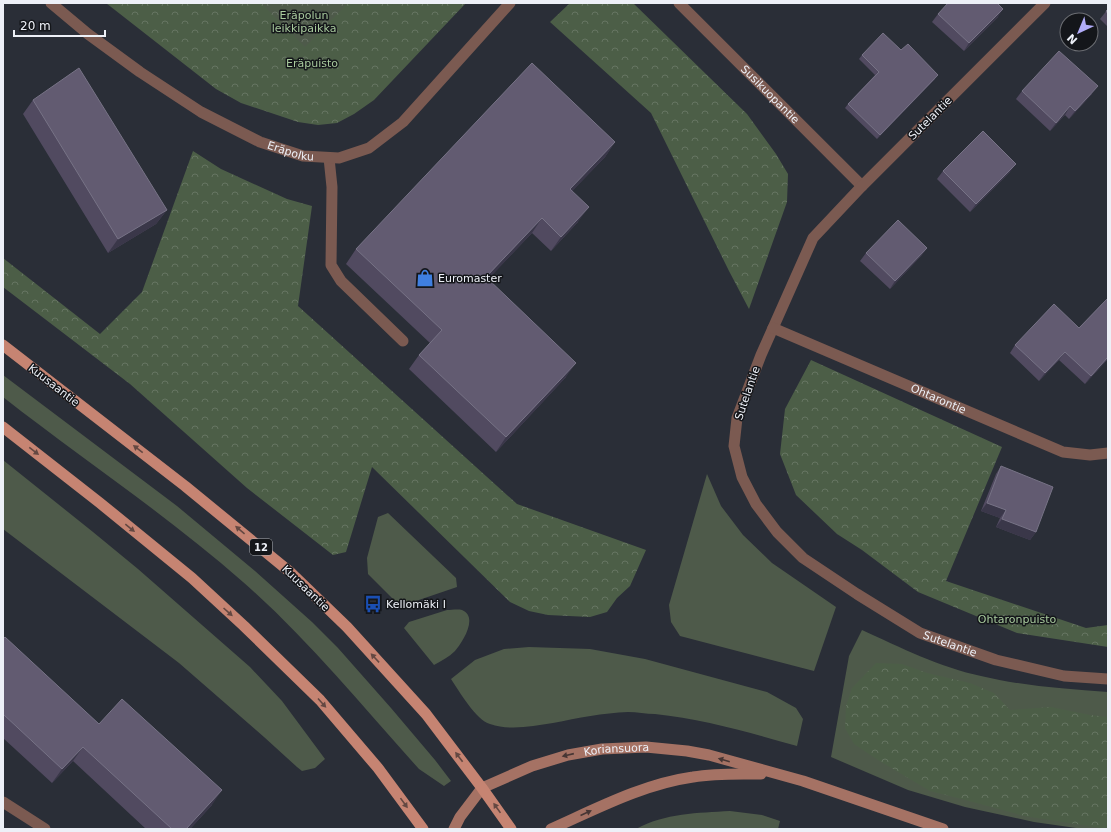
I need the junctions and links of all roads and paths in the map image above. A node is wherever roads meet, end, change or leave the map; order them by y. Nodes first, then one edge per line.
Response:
1 (51, 3) edge
2 (510, 3) edge
3 (679, 3) edge
4 (1045, 3) edge
5 (329, 158) junction
6 (862, 186) junction
7 (773, 328) junction
8 (403, 341) dead end
9 (3, 345) edge
10 (3, 426) edge
11 (1108, 453) edge
12 (1108, 679) edge
13 (802, 781) junction
14 (482, 788) junction
15 (3, 802) edge
16 (45, 829) edge
17 (423, 829) edge
18 (454, 829) edge
19 (511, 829) edge
20 (550, 829) edge
21 (943, 829) edge

1 - 5 street, Eräpolku
2 - 5 street, Eräpolku
3 - 6 street, Susikuopantie
4 - 6 street, Sutelantie
5 - 8 street
6 - 7 street, Sutelantie
7 - 11 street, Ohtarontie
7 - 12 street, Sutelantie
14 -> 9 main road, Kuusaantie / 12
10 -> 17 main road
13 -> 14 main road, Koriansuora
20 -> 13 main road, Koriansuora
13 - 21 main road, Koriansuora
14 - 18 main road, Koriansuora
19 -> 14 main road, Kuusaantie / 12
15 - 16 street

